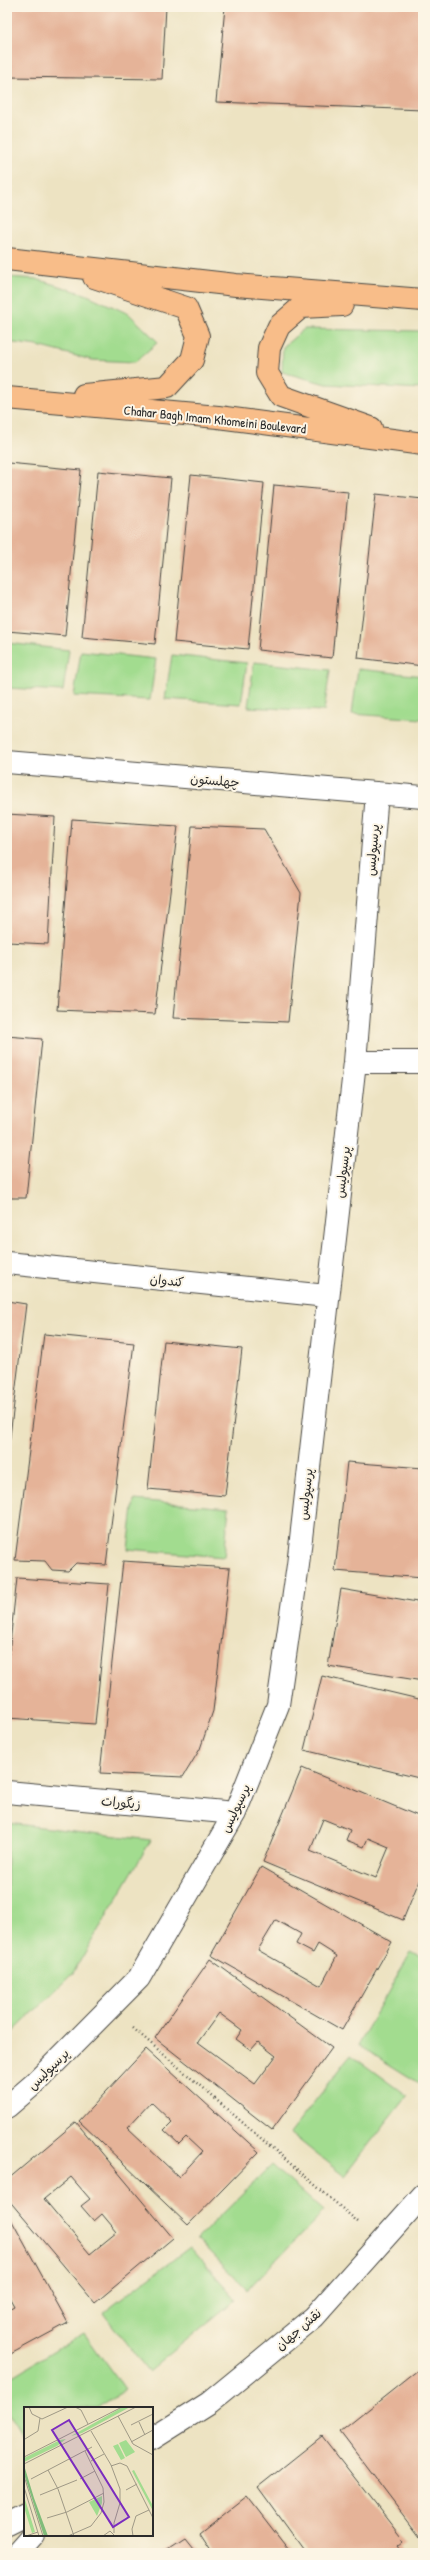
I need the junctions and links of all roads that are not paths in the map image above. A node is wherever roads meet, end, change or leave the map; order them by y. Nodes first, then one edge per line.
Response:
1 (7, 259) edge
2 (50, 263) junction
3 (423, 300) edge
4 (7, 398) edge
5 (29, 400) junction
6 (418, 443) edge
7 (7, 762) edge
8 (377, 793) junction
9 (423, 797) edge
10 (355, 1062) junction
11 (423, 1062) edge
12 (7, 1263) edge
13 (327, 1296) junction
14 (7, 1792) edge
15 (235, 1813) junction
16 (7, 2107) edge
17 (423, 2195) edge
18 (153, 2438) edge
19 (24, 2516) edge
20 (7, 2524) edge
21 (32, 2536) edge
22 (18, 2553) edge

1 - 2 main road
2 - 3 main road
2 - 5 main road
3 - 6 main road
4 - 5 main road, Chahar Bagh Imam Khomeini Boulevard
5 - 6 main road, Chahar Bagh Imam Khomeini Boulevard
7 - 8 street, چهلستون
8 - 9 street, چهلستون
8 - 10 street, پرسپولیس
10 - 11 street
10 - 13 street, پرسپولیس
12 - 13 street, کندوان
13 - 15 street, پرسپولیس
14 - 15 street, زیگورات
15 - 16 street, پرسپولیس
17 - 18 street, نقش جهان
19 - 20 street
21 - 22 street

